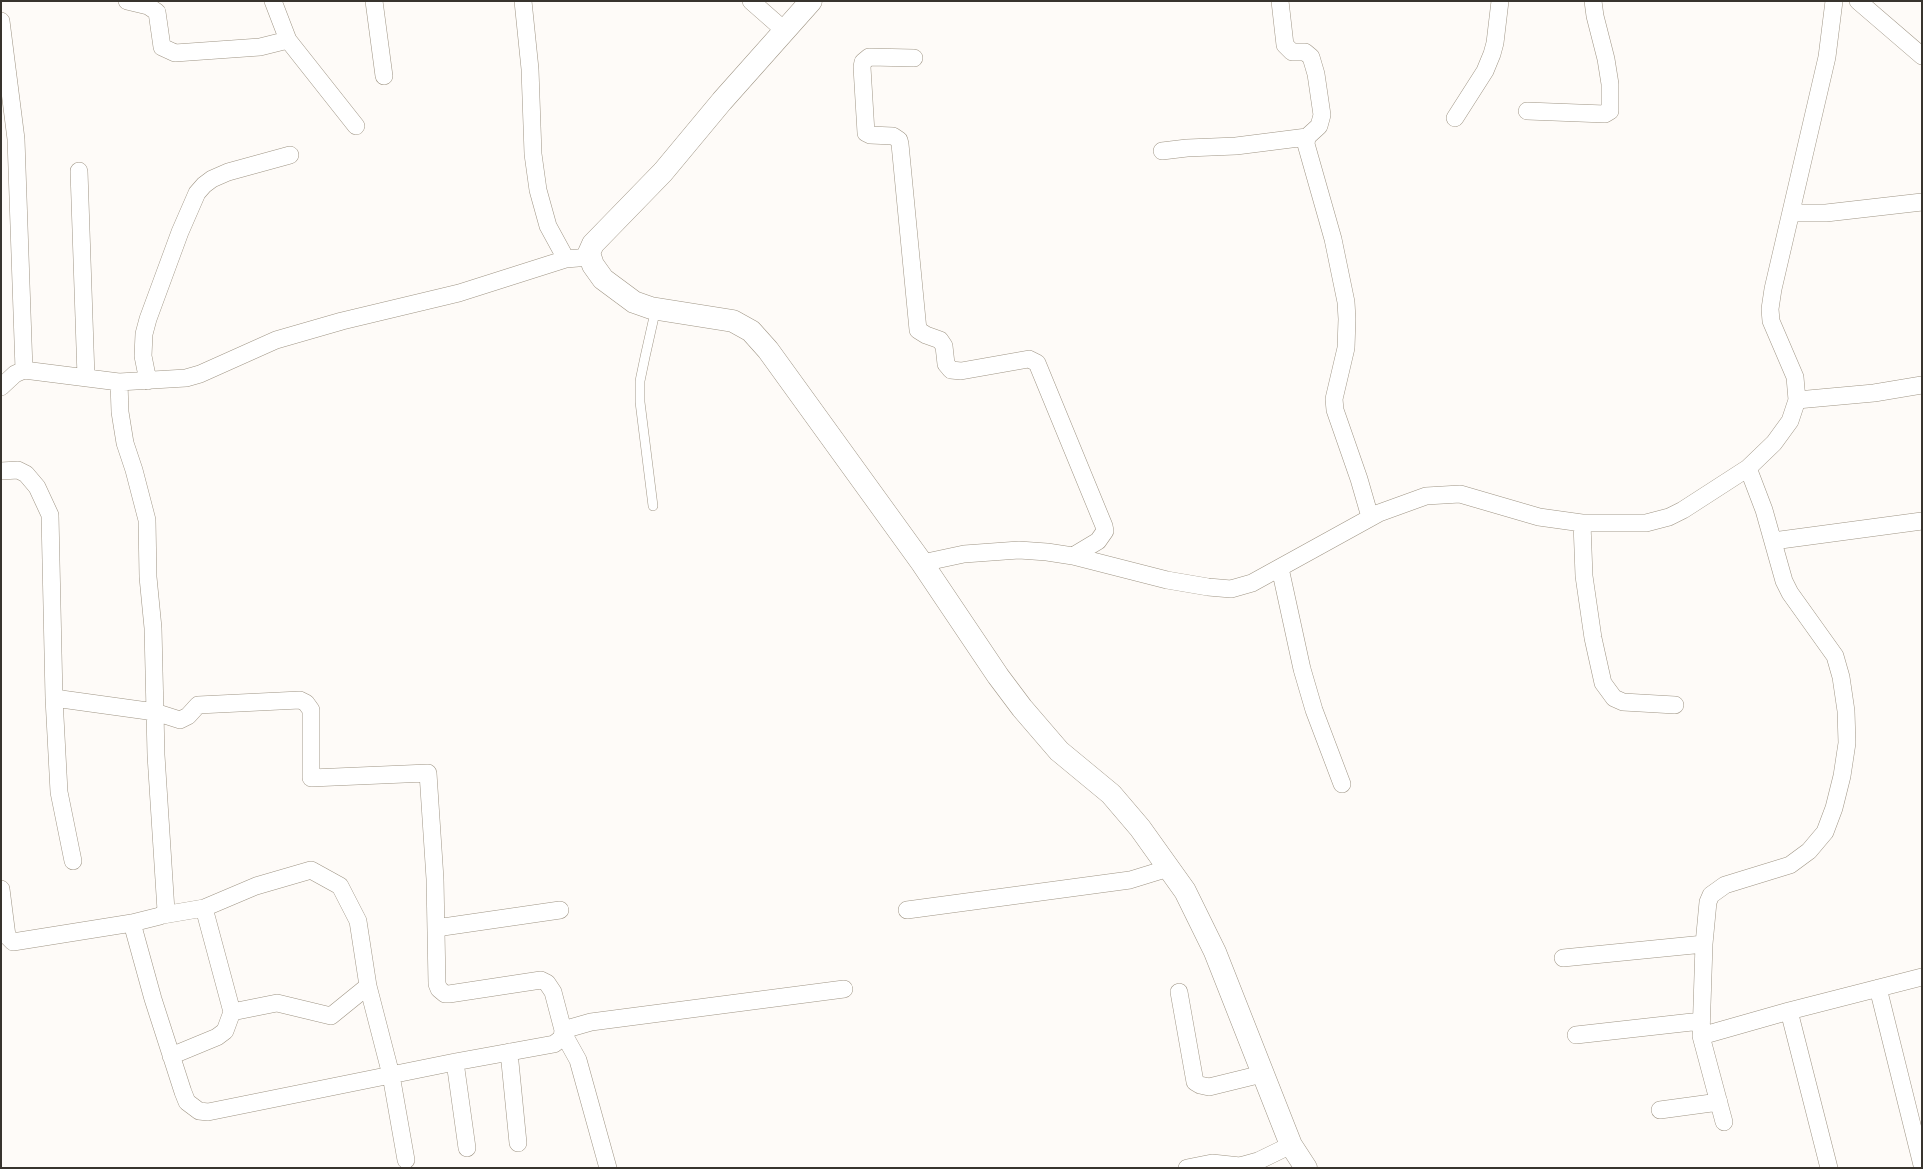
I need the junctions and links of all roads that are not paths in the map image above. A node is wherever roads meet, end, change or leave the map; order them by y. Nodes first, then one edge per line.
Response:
1 (127, 1) edge
2 (273, 1) edge
3 (374, 1) edge
4 (523, 1) edge
5 (751, 1) edge
6 (811, 1) edge
7 (1280, 1) edge
8 (1500, 1) edge
9 (1593, 1) edge
10 (1834, 1) edge
11 (1858, 1) edge
12 (1, 21) edge
13 (784, 30) junction
14 (288, 40) junction
15 (1922, 56) edge
16 (914, 58) dead end
17 (384, 76) dead end
18 (1527, 111) dead end
19 (1455, 118) dead end
20 (356, 126) dead end
21 (1307, 137) junction
22 (1162, 151) dead end
23 (290, 155) dead end
24 (79, 171) dead end
25 (1922, 202) edge
26 (1792, 213) junction
27 (590, 257) junction
28 (566, 259) junction
29 (656, 308) junction
30 (24, 370) junction
31 (86, 377) junction
32 (148, 381) junction
33 (119, 382) junction
34 (1922, 385) edge
35 (1, 387) edge
36 (1797, 400) junction
37 (1748, 468) junction
38 (1, 471) edge
39 (653, 506) dead end
40 (1370, 518) junction
41 (1922, 521) edge
42 (1582, 523) junction
43 (1773, 541) junction
44 (1073, 556) junction
45 (922, 563) junction
46 (1280, 568) junction
47 (54, 698) junction
48 (1675, 705) dead end
49 (155, 712) junction
50 (1342, 784) dead end
51 (73, 861) dead end
52 (1169, 868) junction
53 (1, 889) edge
54 (204, 908) junction
55 (560, 910) dead end
56 (907, 910) dead end
57 (3, 913) edge
58 (163, 915) junction
59 (132, 923) junction
60 (436, 928) junction
61 (1704, 944) junction
62 (1563, 958) dead end
63 (1922, 977) edge
64 (368, 986) junction
65 (1878, 988) junction
66 (844, 989) dead end
67 (1179, 992) dead end
68 (1789, 1011) junction
69 (232, 1012) junction
70 (1701, 1029) junction
71 (563, 1032) junction
72 (1576, 1036) dead end
73 (510, 1052) junction
74 (171, 1056) junction
75 (455, 1062) junction
76 (1262, 1074) junction
77 (391, 1075) junction
78 (1719, 1102) junction
79 (1660, 1110) dead end
80 (1724, 1122) dead end
81 (518, 1143) dead end
82 (1291, 1145) junction
83 (467, 1148) dead end
84 (406, 1160) dead end
85 (1213, 1165) edge
86 (1922, 1165) edge
87 (608, 1168) edge
88 (1187, 1168) edge
89 (1306, 1168) edge
90 (1829, 1168) edge

1 - 14 street
2 - 14 street
3 - 17 street
4 - 28 street
5 - 13 street
6 - 13 street
7 - 21 street
8 - 19 street
9 - 18 street
10 - 26 street
11 - 15 street
12 - 30 street
13 - 27 street
14 - 20 street
16 - 44 street
21 - 22 street
21 - 40 street
23 - 32 street
24 - 31 street
25 - 26 street
26 - 36 street
27 - 28 street
27 - 29 street
28 - 32 street
29 - 39 lane
29 - 45 street
30 - 31 street
30 - 35 street
31 - 33 street
32 - 33 street
33 - 49 street
34 - 36 street
36 - 37 street
37 - 42 street
37 - 43 street
38 - 47 street
40 - 42 street
40 - 46 street
41 - 43 street
42 - 48 street
43 - 61 street
44 - 45 street
44 - 46 street
45 - 52 street
46 - 50 street
47 - 49 street
47 - 51 street
49 - 58 street
49 - 60 street
52 - 56 street
52 - 76 street
53 - 57 street
54 - 58 street
54 - 64 street
54 - 69 street
55 - 60 street
57 - 59 street
58 - 59 street
59 - 74 street
60 - 71 street
61 - 62 street
61 - 70 street
63 - 65 street
64 - 69 street
64 - 77 street
65 - 68 street
65 - 86 street
66 - 71 street
67 - 76 street
68 - 70 street
68 - 90 street
69 - 74 street
70 - 72 street
70 - 78 street
71 - 73 street
71 - 87 street
73 - 75 street
73 - 81 street
74 - 77 street
75 - 77 street
75 - 83 street
76 - 82 street
77 - 84 street
78 - 79 street
78 - 80 street
82 - 85 street
82 - 89 street
85 - 88 street

